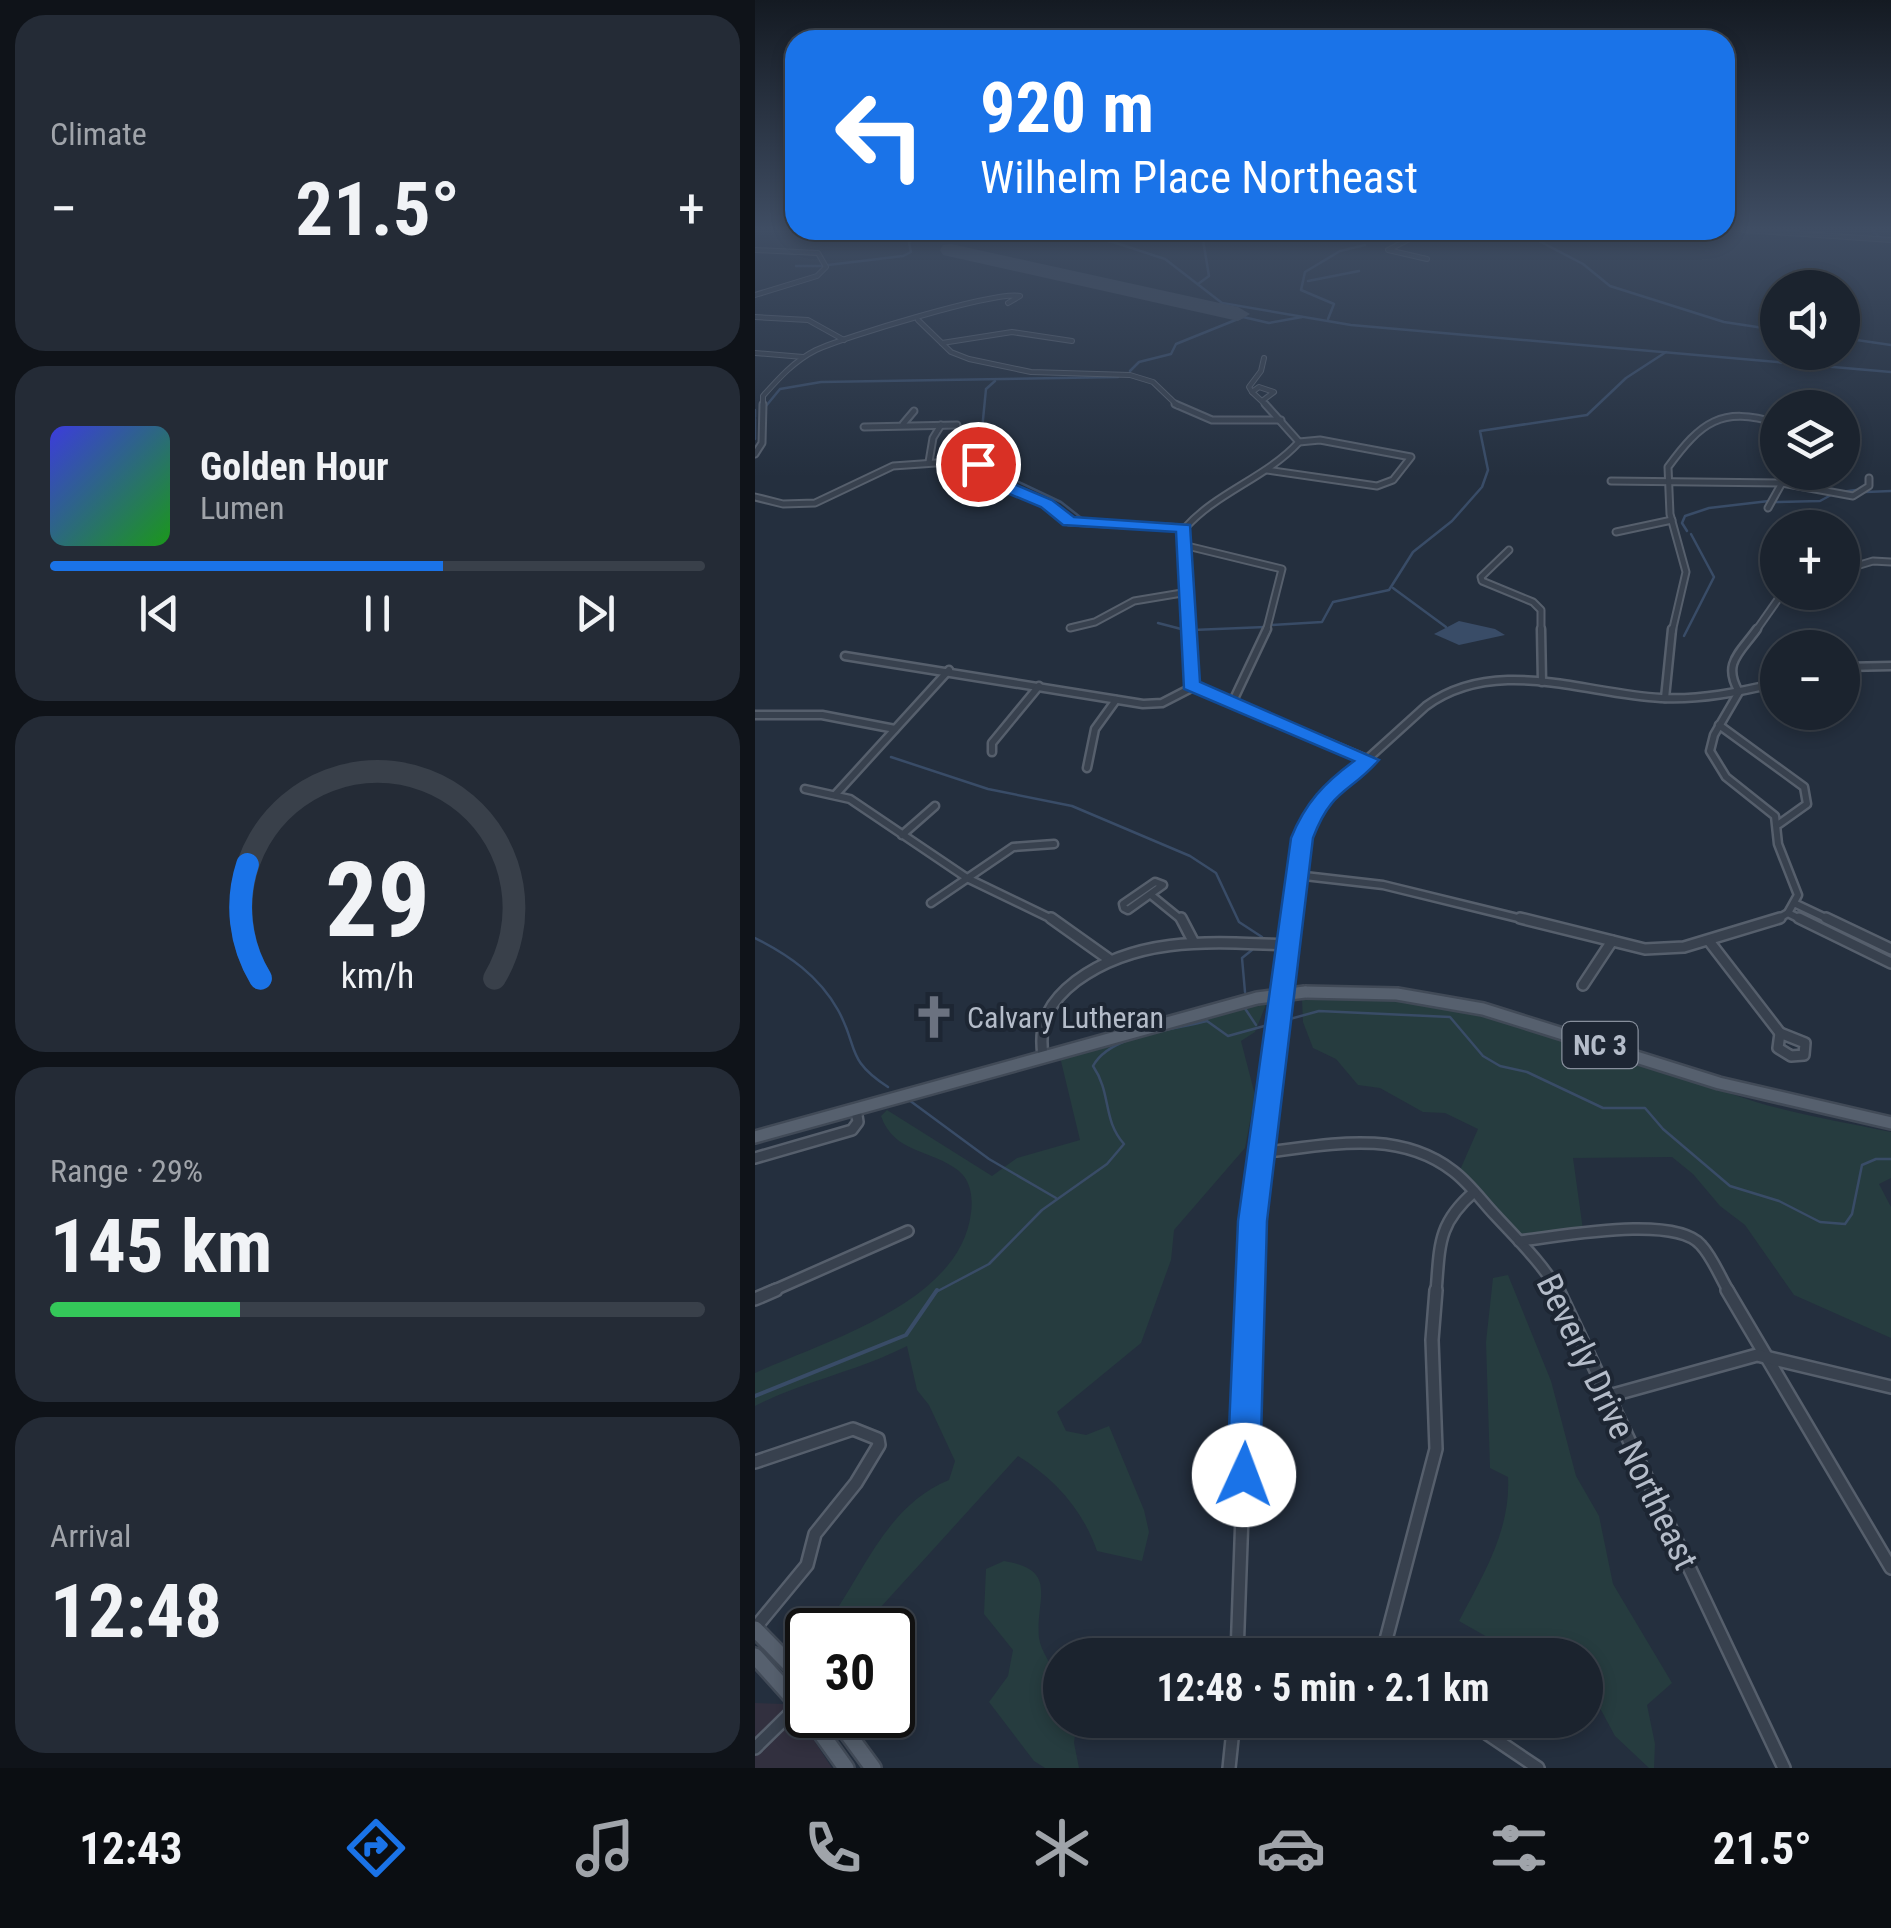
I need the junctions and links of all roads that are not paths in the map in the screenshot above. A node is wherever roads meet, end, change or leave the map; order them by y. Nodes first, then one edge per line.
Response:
1 (940, 313) edge
2 (755, 317) edge
3 (917, 320) junction
4 (845, 340) junction
5 (1072, 341) dead end
6 (942, 343) junction
7 (755, 353) edge
8 (803, 357) junction
9 (1264, 358) dead end
10 (1252, 392) junction
11 (1262, 401) junction
12 (913, 411) dead end
13 (1760, 419) edge
14 (1281, 420) junction
15 (903, 424) junction
16 (941, 425) junction
17 (957, 425) dead end
18 (864, 427) dead end
19 (1299, 442) junction
20 (755, 454) edge
21 (929, 462) junction
22 (1267, 470) junction
23 (1869, 478) dead end
24 (1611, 481) dead end
25 (1667, 483) junction
26 (1760, 483) edge
27 (1778, 490) edge
28 (1820, 490) edge
29 (755, 497) edge
30 (1768, 508) dead end
31 (1672, 520) junction
32 (1185, 528) junction
33 (1616, 532) dead end
34 (1183, 545) junction
35 (1509, 550) dead end
36 (1891, 562) edge
37 (1860, 565) edge
38 (1187, 592) junction
39 (1770, 610) edge
40 (1070, 628) dead end
41 (845, 656) dead end
42 (1891, 666) edge
43 (1860, 667) edge
44 (949, 670) junction
45 (1542, 682) junction
46 (1039, 686) junction
47 (1193, 687) junction
48 (1760, 687) edge
49 (1739, 692) junction
50 (1665, 698) junction
51 (1115, 700) junction
52 (1233, 701) junction
53 (755, 714) edge
54 (1719, 724) junction
55 (895, 729) junction
56 (992, 752) dead end
57 (1369, 760) junction
58 (1087, 768) dead end
59 (805, 789) dead end
60 (835, 795) junction
61 (935, 806) dead end
62 (1779, 824) junction
63 (902, 835) junction
64 (1054, 844) dead end
65 (1297, 875) junction
66 (967, 878) junction
67 (1151, 895) junction
68 (931, 904) dead end
69 (1796, 904) junction
70 (1789, 913) junction
71 (1612, 941) junction
72 (1709, 941) junction
73 (1193, 942) junction
74 (1287, 945) junction
75 (1891, 950) edge
76 (1110, 960) junction
77 (1891, 963) edge
78 (1583, 984) dead end
79 (1780, 1033) dead end
80 (1043, 1055) junction
81 (855, 1109) junction
82 (1891, 1124) edge
83 (755, 1136) edge
84 (1259, 1153) junction
85 (755, 1158) edge
86 (1474, 1192) junction
87 (908, 1230) dead end
88 (1519, 1241) junction
89 (755, 1299) edge
90 (1767, 1356) junction
91 (1891, 1388) edge
92 (1609, 1396) junction
93 (755, 1462) edge
94 (1891, 1568) edge
95 (755, 1629) edge
96 (1238, 1638) edge
97 (1386, 1638) edge
98 (755, 1656) edge
99 (785, 1660) edge
100 (785, 1686) edge
101 (785, 1724) edge
102 (826, 1738) edge
103 (850, 1738) edge
104 (1232, 1738) edge
105 (1498, 1738) edge
106 (755, 1748) edge
107 (846, 1768) edge
108 (873, 1768) edge
109 (1229, 1768) edge
110 (1538, 1768) edge
111 (1784, 1768) edge

1 - 3 street
2 - 4 street
3 - 4 street
3 - 6 street
4 - 8 street
5 - 6 street
6 - 14 street
7 - 8 street
8 - 20 street
9 - 10 street
10 - 11 street
10 - 11 street
11 - 14 street
12 - 15 street
13 - 25 street
14 - 19 street
15 - 16 street
15 - 18 street
16 - 17 street
16 - 21 street
19 - 22 street
19 - 22 street
21 - 29 street
21 - 32 street
22 - 32 street
23 - 28 street
24 - 25 street
25 - 26 street
25 - 31 street
27 - 30 street
31 - 33 street
31 - 50 street
32 - 34 street
34 - 38 street
34 - 52 street
35 - 45 street
36 - 37 street
38 - 40 street
38 - 47 street
39 - 49 street
41 - 44 street
42 - 43 street
44 - 46 street
44 - 55 street
45 - 50 street
45 - 57 street
46 - 51 street
46 - 56 street
47 - 51 street
47 - 52 street
48 - 49 street
49 - 50 street
49 - 54 street
51 - 58 street
52 - 57 street
53 - 55 street
54 - 62 street
54 - 62 street
55 - 60 street
57 - 65 street
59 - 60 street
60 - 63 street
61 - 63 street
62 - 69 street
63 - 66 street
64 - 66 street
65 - 71 street
65 - 74 street
66 - 68 street
66 - 76 street
67 - 67 street
67 - 73 street
69 - 70 street
69 - 75 street
70 - 72 street
70 - 77 street
71 - 72 street
71 - 78 street
72 - 79 street
73 - 74 street
73 - 76 street
74 - 84 street
76 - 80 street
80 - 81 main road, NC 3
80 - 82 main road, NC 3, bridge
81 - 83 main road, NC 3
81 - 85 street
84 - 86 street, Beverly Drive Northeast
84 - 96 street
86 - 88 street, Beverly Drive Northeast
86 - 97 street
87 - 89 street
88 - 90 street
88 - 92 street, Beverly Drive Northeast
90 - 91 street
90 - 92 street
90 - 94 street
92 - 111 street, Beverly Drive Northeast
93 - 95 street
95 - 99 main road
98 - 100 main road
101 - 106 street
102 - 107 main road
103 - 108 main road
104 - 109 street
105 - 110 street

